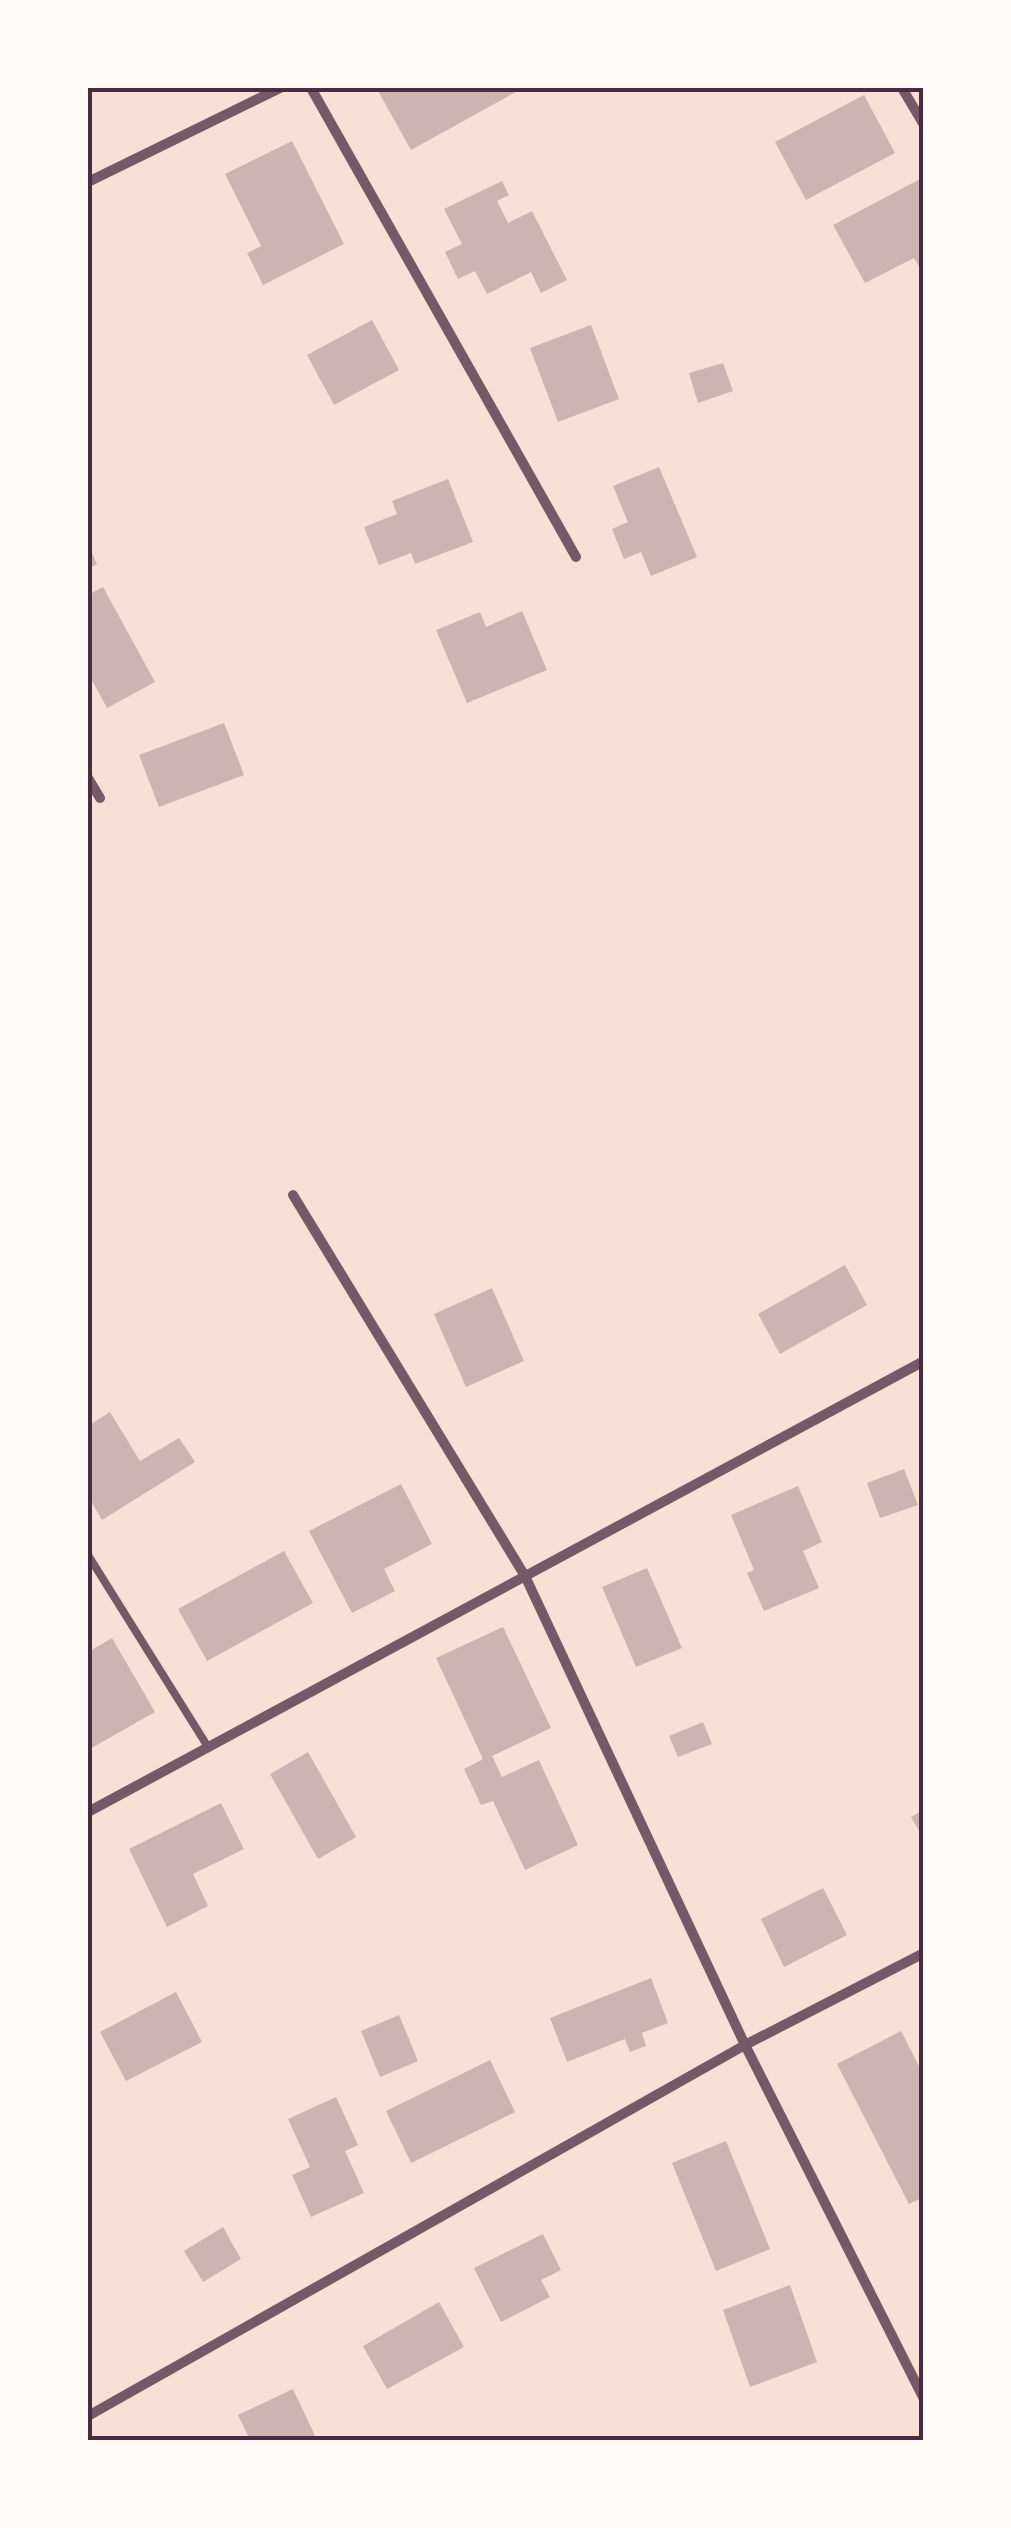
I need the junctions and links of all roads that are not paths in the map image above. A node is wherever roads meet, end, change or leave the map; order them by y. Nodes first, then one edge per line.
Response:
1 (280, 88) edge
2 (311, 88) edge
3 (902, 88) edge
4 (924, 125) edge
5 (88, 182) edge
6 (576, 557) dead end
7 (88, 778) edge
8 (100, 798) dead end
9 (293, 1195) dead end
10 (924, 1361) edge
11 (88, 1556) edge
12 (525, 1576) junction
13 (208, 1747) junction
14 (88, 1812) edge
15 (924, 1953) edge
16 (746, 2045) junction
17 (924, 2400) edge
18 (88, 2416) edge

1 - 5 street
2 - 6 street
3 - 4 street
7 - 8 street
9 - 12 street
10 - 12 street
11 - 13 lane
12 - 13 street
12 - 16 street
13 - 14 street
15 - 16 street
16 - 17 street
16 - 18 street

